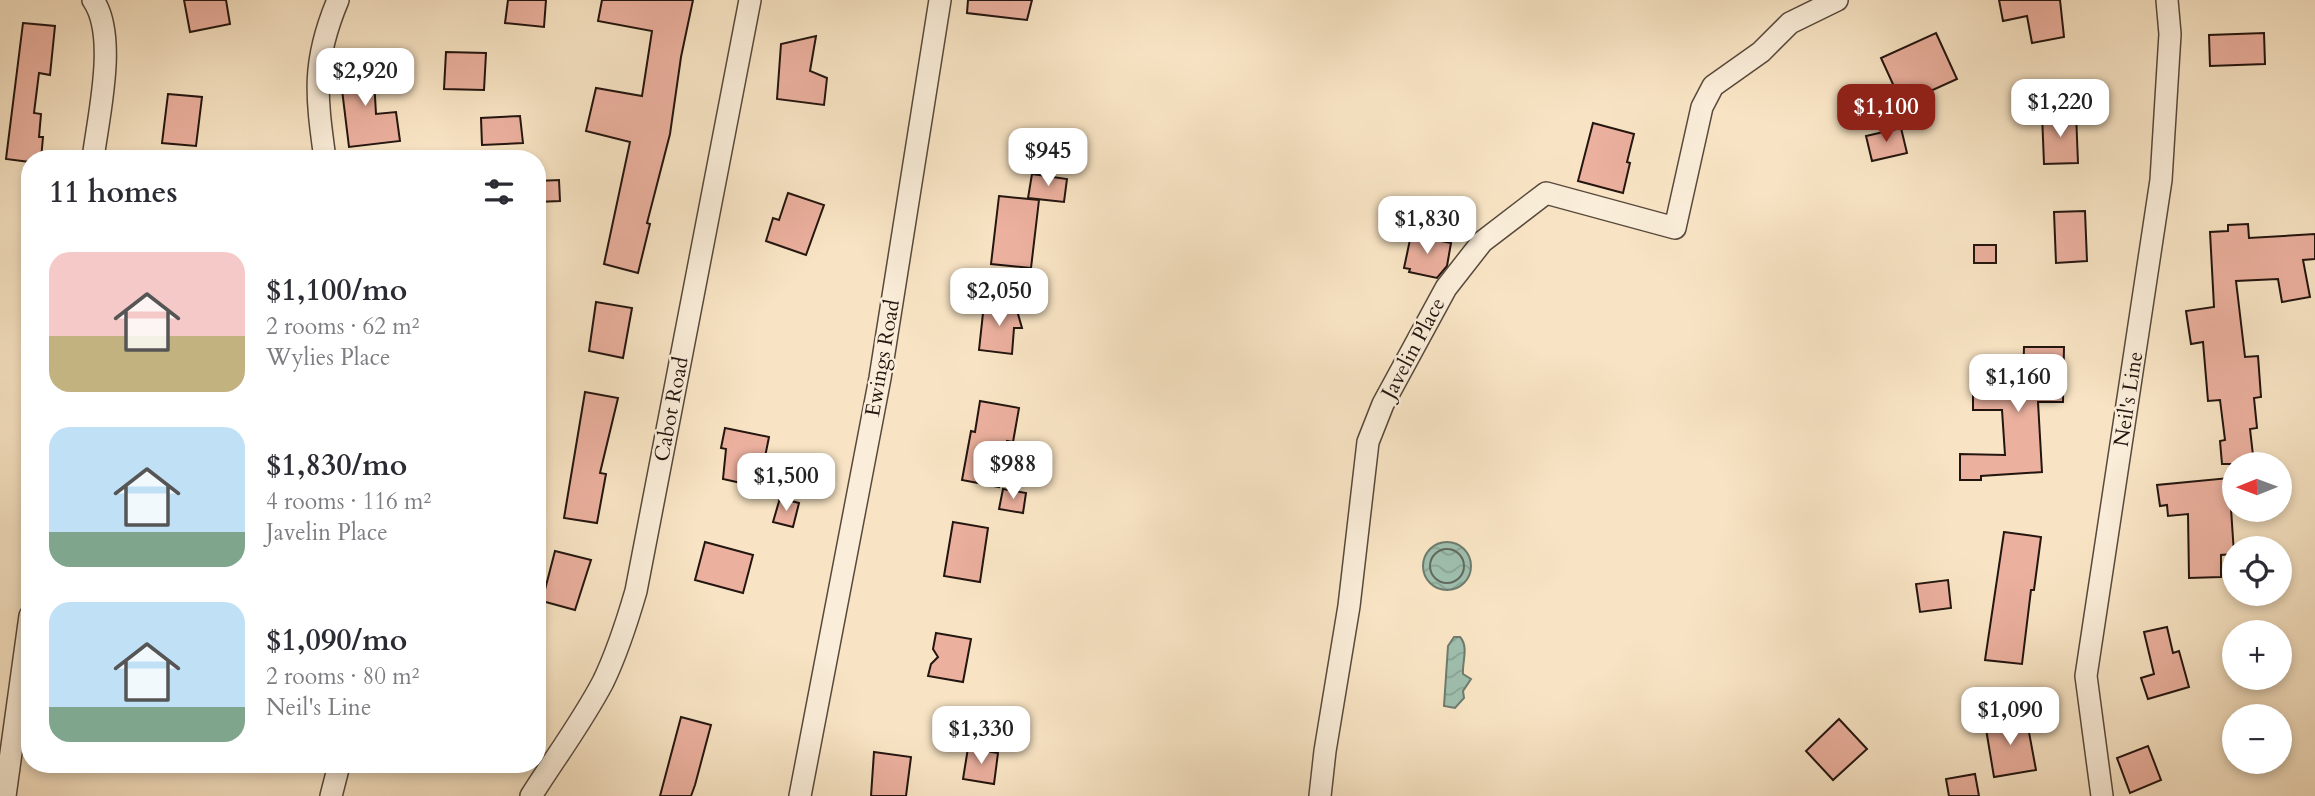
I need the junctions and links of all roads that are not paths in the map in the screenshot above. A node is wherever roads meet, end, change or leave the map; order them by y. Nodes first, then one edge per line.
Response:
1 (93, 0) edge
2 (338, 0) edge
3 (750, 0) edge
4 (940, 0) edge
5 (1837, 0) edge
6 (2166, 0) edge
7 (94, 150) edge
8 (324, 150) edge
9 (21, 681) edge
10 (338, 773) edge
11 (5, 796) edge
12 (331, 796) edge
13 (531, 796) edge
14 (800, 796) edge
15 (1320, 796) edge
16 (2102, 796) edge

1 - 7 street
2 - 8 street
3 - 13 street, Cabot Road
4 - 14 street, Ewings Road
5 - 15 street, Javelin Place
6 - 16 street, Neil's Line
9 - 11 street
10 - 12 street

